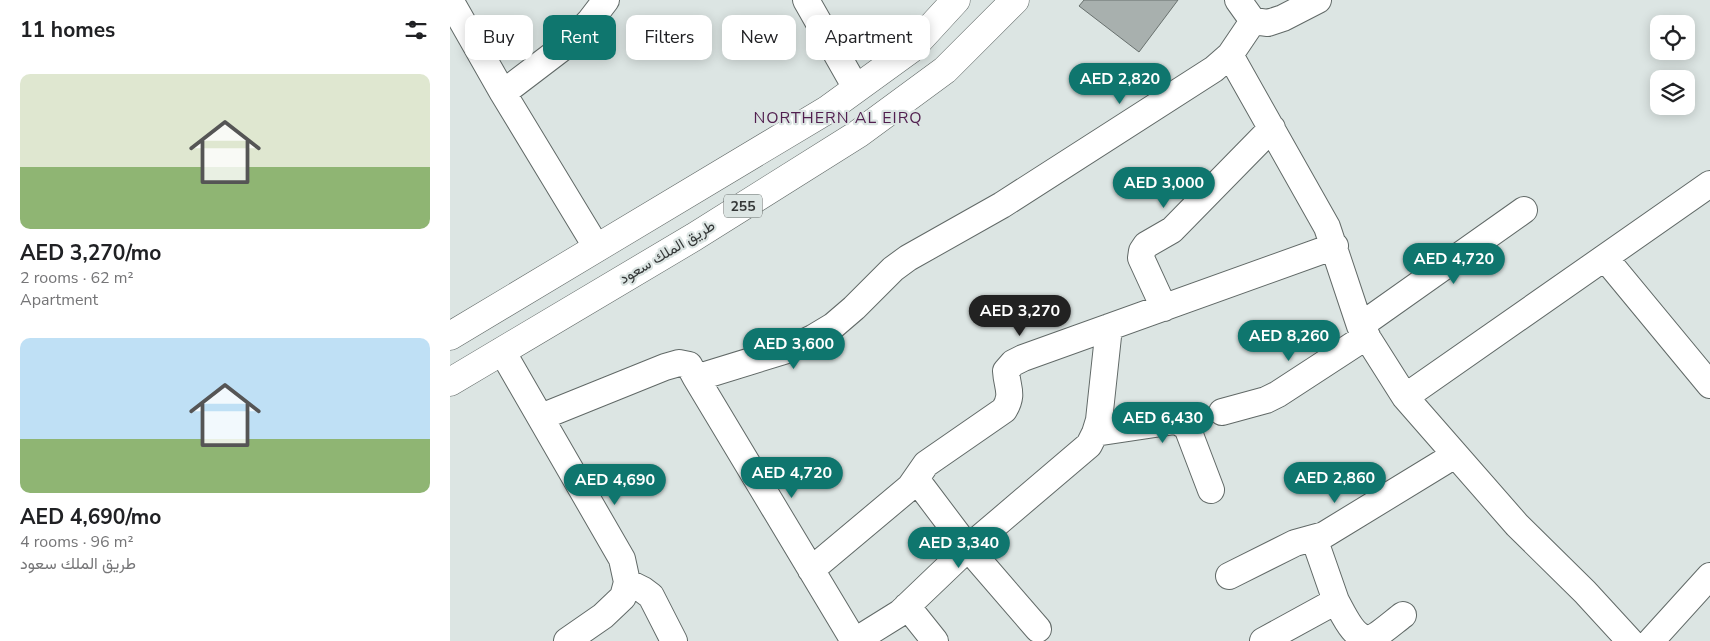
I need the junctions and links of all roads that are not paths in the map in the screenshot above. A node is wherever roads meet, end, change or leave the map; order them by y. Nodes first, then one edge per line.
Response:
1 (450, 0) edge
2 (606, 0) edge
3 (806, 0) edge
4 (956, 0) edge
5 (1015, 0) edge
6 (1238, 0) edge
7 (1318, 0) edge
8 (1253, 21) junction
9 (1230, 55) junction
10 (856, 88) junction
11 (503, 93) junction
12 (1272, 128) junction
13 (1710, 184) edge
14 (1524, 210) dead end
15 (1335, 246) junction
16 (597, 248) junction
17 (1605, 258) junction
18 (1164, 308) junction
19 (1109, 327) junction
20 (1364, 331) junction
21 (450, 336) edge
22 (502, 351) junction
23 (696, 378) junction
24 (450, 382) edge
25 (1710, 385) edge
26 (1405, 397) junction
27 (1222, 412) dead end
28 (541, 417) junction
29 (1095, 433) junction
30 (1455, 455) junction
31 (916, 479) junction
32 (1211, 490) dead end
33 (1314, 538) junction
34 (968, 548) junction
35 (810, 570) junction
36 (1229, 576) dead end
37 (1710, 576) edge
38 (627, 582) junction
39 (1336, 601) junction
40 (907, 606) junction
41 (1403, 615) dead end
42 (1038, 629) dead end
43 (568, 641) edge
44 (674, 641) edge
45 (855, 641) edge
46 (935, 641) edge
47 (1263, 641) edge
48 (1630, 641) edge
49 (1652, 641) edge

1 - 11 street
2 - 11 street
3 - 10 street
4 - 10 highway, 255
5 - 22 highway, طريق الملك سعود / 255
6 - 8 street
7 - 8 street
8 - 9 street
9 - 12 street
9 - 23 street
10 - 16 highway, 255
11 - 16 street
12 - 15 street
12 - 18 street
13 - 17 street
14 - 20 street
15 - 18 street
15 - 20 street
16 - 21 highway, 255
17 - 25 street
17 - 26 street
18 - 19 street
19 - 29 street
19 - 31 street
20 - 26 street
20 - 27 street
22 - 24 highway, طريق الملك سعود / 255
22 - 28 street
23 - 28 street
23 - 35 street
26 - 30 street
28 - 38 street
29 - 32 street
29 - 34 street
30 - 33 street
30 - 48 street
31 - 34 street
31 - 35 street
33 - 36 street
33 - 39 street
34 - 40 street
34 - 42 street
35 - 45 street
37 - 49 street
38 - 43 street
38 - 44 street
39 - 41 street
39 - 47 street
40 - 45 street
40 - 46 street

